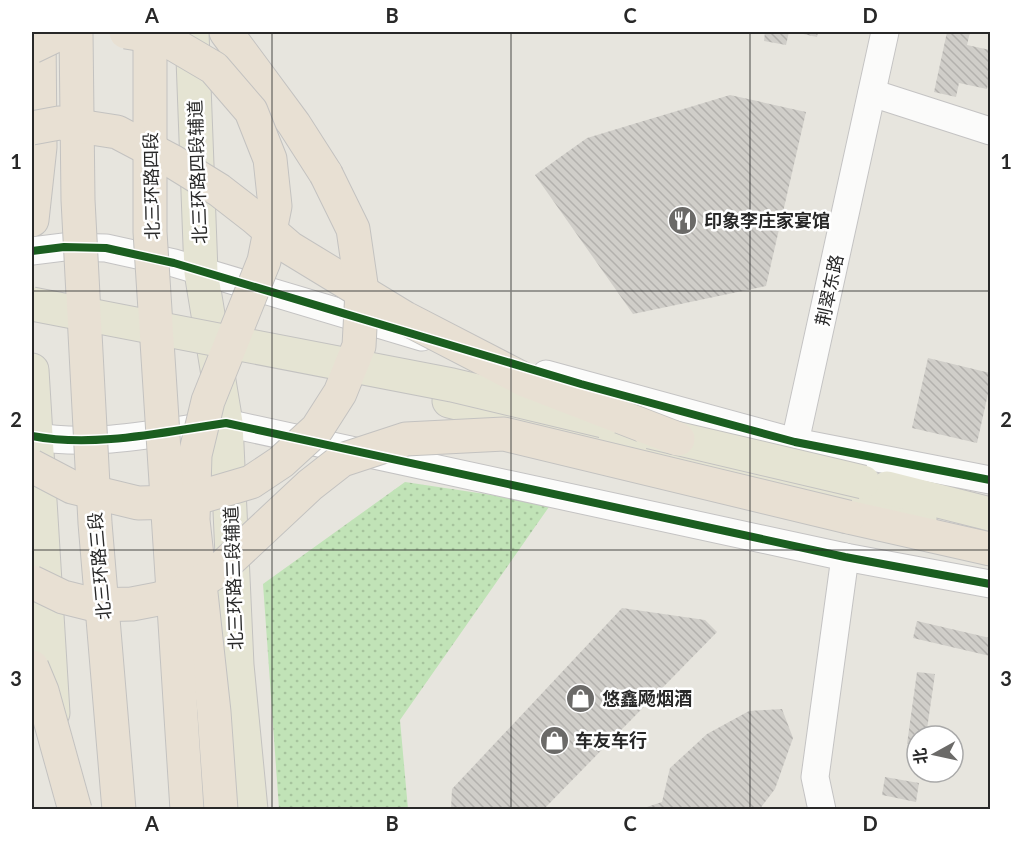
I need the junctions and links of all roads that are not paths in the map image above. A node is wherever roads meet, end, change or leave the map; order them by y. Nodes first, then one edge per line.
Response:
1 (39, 32) edge
2 (75, 32) edge
3 (126, 32) edge
4 (150, 32) edge
5 (192, 32) edge
6 (226, 32) edge
7 (885, 32) edge
8 (32, 47) edge
9 (872, 93) junction
10 (32, 128) edge
11 (990, 130) edge
12 (32, 220) edge
13 (32, 251) edge
14 (201, 272) junction
15 (32, 304) edge
16 (32, 324) edge
17 (214, 347) joint
18 (32, 370) edge
19 (226, 423) junction
20 (678, 439) junction
21 (795, 442) junction
22 (33, 447) edge
23 (990, 480) edge
24 (859, 501) junction
25 (990, 513) edge
26 (990, 540) edge
27 (990, 549) edge
28 (845, 557) junction
29 (32, 582) edge
30 (990, 584) edge
31 (32, 667) edge
32 (58, 810) edge
33 (75, 810) edge
34 (119, 810) edge
35 (188, 810) edge
36 (221, 810) edge
37 (251, 810) edge
38 (822, 810) edge

1 - 12 highway, bridge
2 - 8 highway, bridge
2 - 34 highway, 北三环路三段, bridge
3 - 36 highway, bridge
4 - 35 highway, 北三环路四段, bridge
5 - 14 main road, 北三环路四段辅道
6 - 22 highway, bridge
7 - 9 street, 荆翠东路
9 - 11 street
9 - 21 street, 荆翠东路
10 - 20 highway, bridge
13 - 14 street
14 - 17 main road, 北三环路四段辅道
14 - 21 street
15 - 20 main road, bridge
16 - 24 main road, bridge
17 - 19 main road, 北三环路三段辅道
18 - 22 main road
19 - 22 street
19 - 28 street
19 - 37 main road, 北三环路三段辅道
20 - 24 main road, bridge
21 - 23 street
22 - 32 main road
24 - 25 main road
24 - 26 main road
24 - 27 highway
24 - 29 highway, bridge
28 - 30 street
28 - 38 street
31 - 33 highway, bridge

